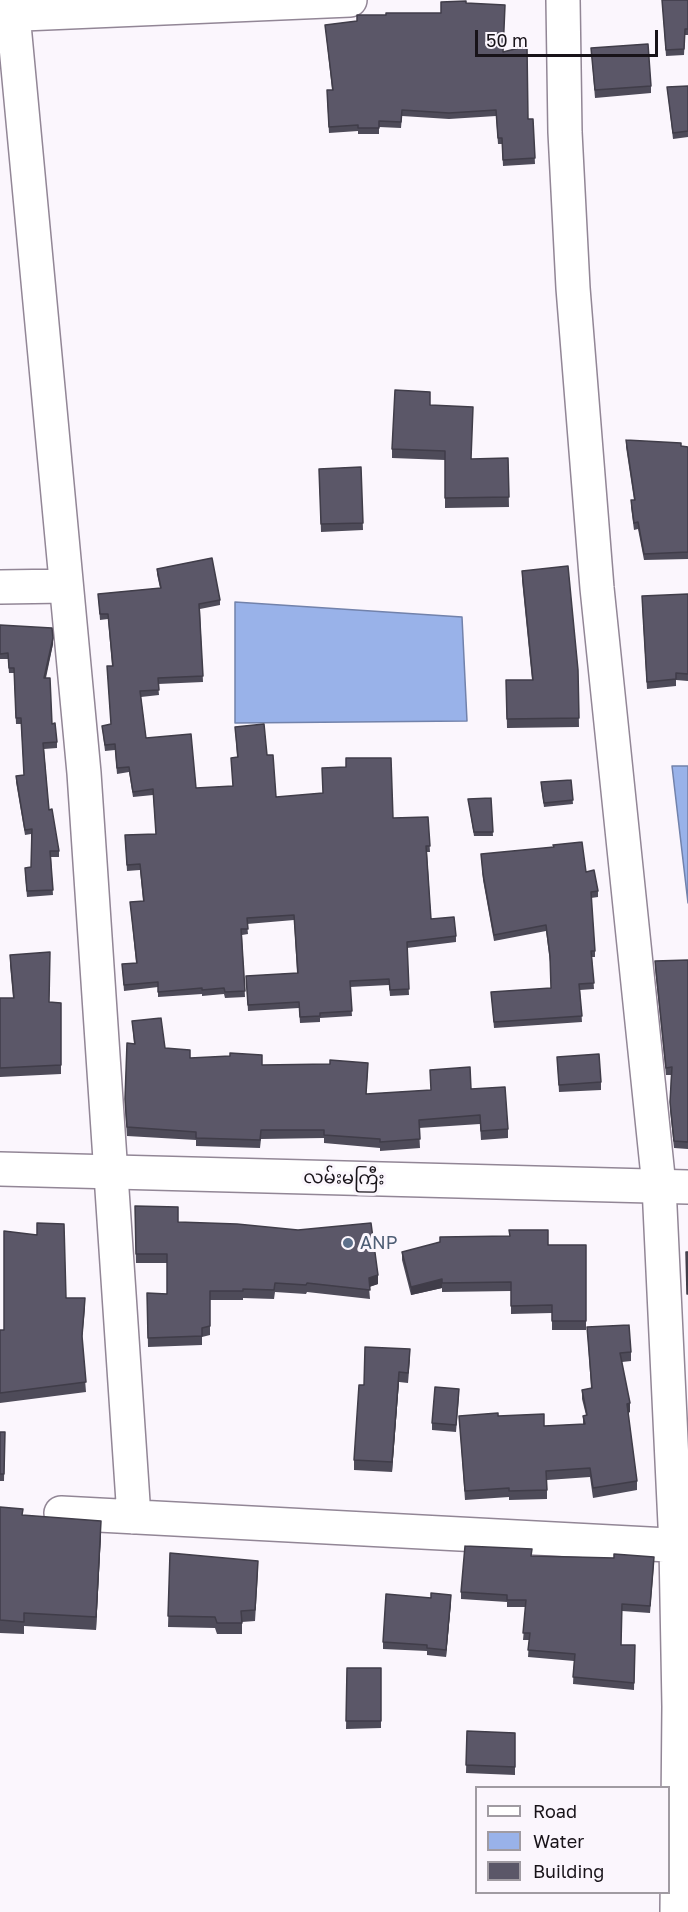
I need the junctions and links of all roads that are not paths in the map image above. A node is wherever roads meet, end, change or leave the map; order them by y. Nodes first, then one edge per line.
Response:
1 (350, 0) edge
2 (563, 0) edge
3 (7, 14) edge
4 (66, 586) junction
5 (0, 587) edge
6 (0, 1169) edge
7 (112, 1172) junction
8 (674, 1187) edge
9 (61, 1513) dead end
10 (134, 1517) junction
11 (682, 1546) edge
12 (677, 1912) edge

1 - 3 street
2 - 8 street
3 - 4 street
4 - 5 street
4 - 7 street
6 - 7 street, လမ်းမကြီး
7 - 8 street, လမ်းမကြီး
7 - 10 street
8 - 11 street
9 - 10 street
10 - 11 street
11 - 12 street

